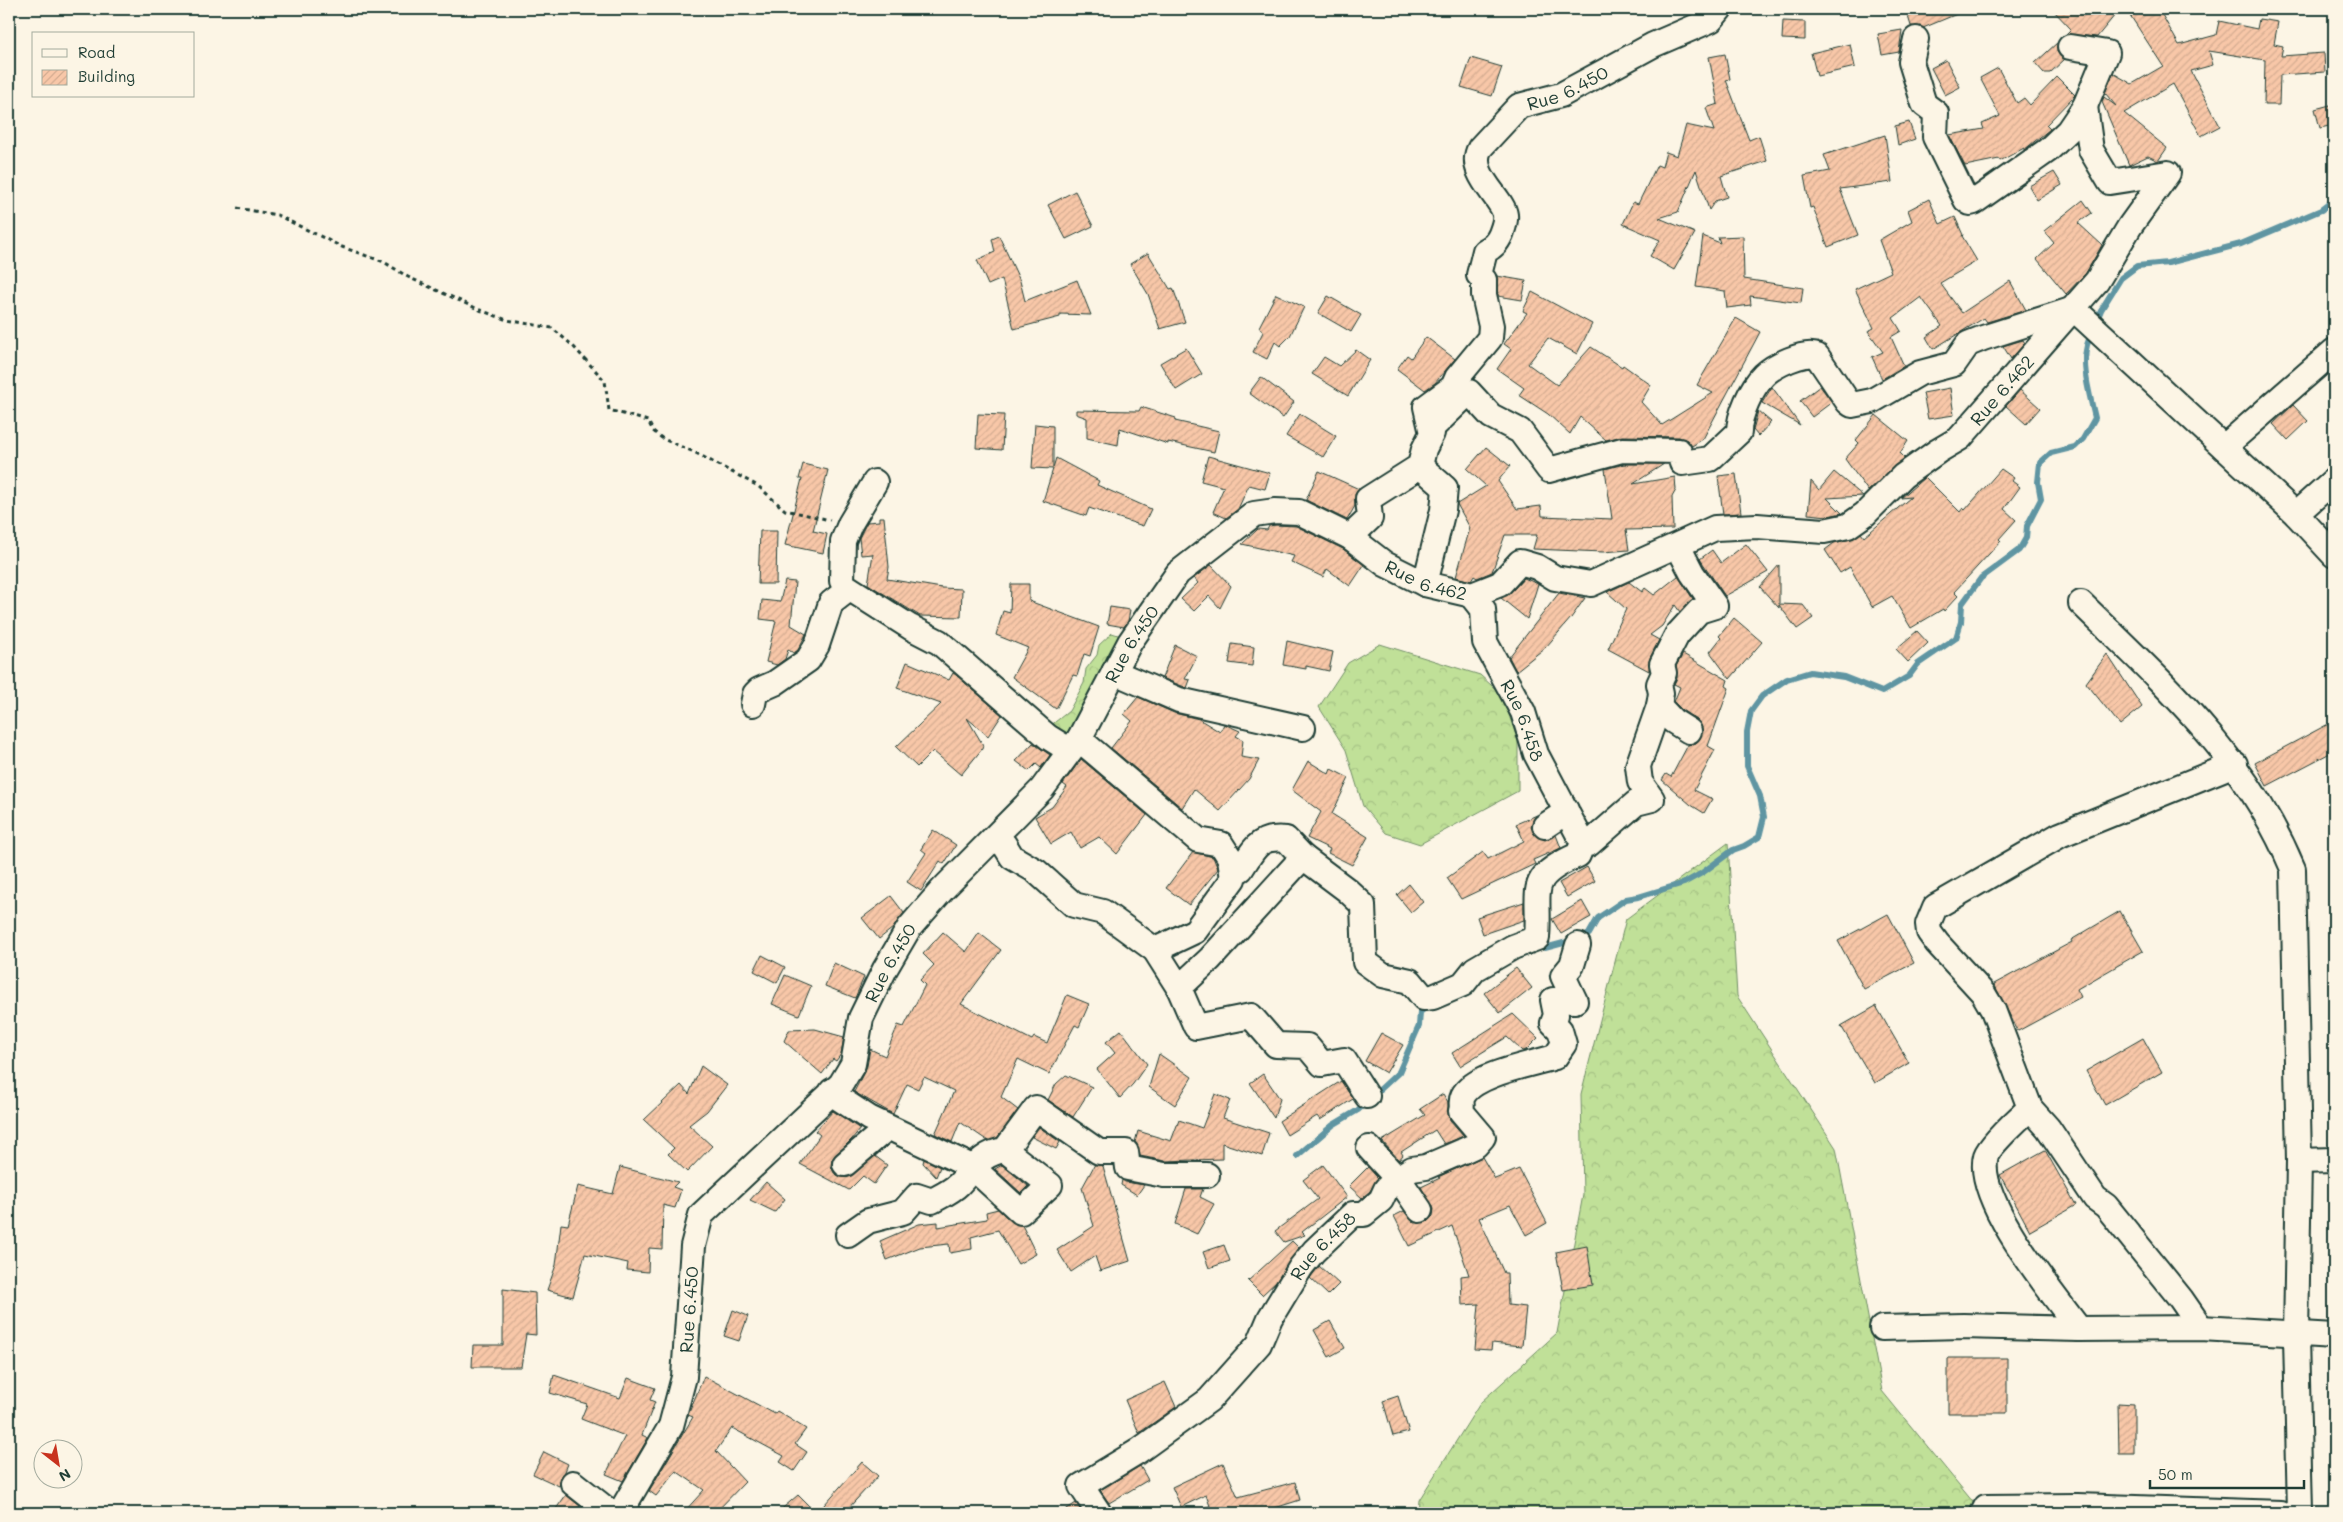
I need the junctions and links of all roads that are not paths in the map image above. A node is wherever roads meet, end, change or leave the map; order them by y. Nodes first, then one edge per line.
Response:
1 (1720, 9) edge
2 (1916, 39) dead end
3 (2070, 46) dead end
4 (2085, 106) junction
5 (2074, 309) junction
6 (2334, 351) edge
7 (1432, 428) junction
8 (2224, 447) junction
9 (1420, 466) junction
10 (2334, 480) edge
11 (875, 482) dead end
12 (2296, 514) junction
13 (1350, 537) junction
14 (1683, 544) junction
15 (2334, 555) edge
16 (1425, 584) junction
17 (850, 589) junction
18 (1472, 595) junction
19 (2081, 603) dead end
20 (1114, 672) junction
21 (753, 704) dead end
22 (1658, 706) junction
23 (1303, 728) dead end
24 (1689, 731) dead end
25 (1074, 745) junction
26 (2235, 764) junction
27 (1566, 810) junction
28 (1545, 826) dead end
29 (991, 842) junction
30 (1583, 843) junction
31 (1303, 857) junction
32 (1230, 858) junction
33 (1578, 945) dead end
34 (1155, 950) junction
35 (1179, 988) junction
36 (832, 1091) junction
37 (1367, 1096) dead end
38 (2030, 1108) junction
39 (887, 1128) junction
40 (1369, 1148) dead end
41 (1005, 1150) junction
42 (2334, 1160) edge
43 (2299, 1161) junction
44 (845, 1164) dead end
45 (972, 1167) junction
46 (1207, 1175) dead end
47 (1396, 1179) junction
48 (1420, 1210) dead end
49 (848, 1235) dead end
50 (1882, 1328) dead end
51 (2201, 1328) junction
52 (2079, 1330) junction
53 (2296, 1336) junction
54 (2334, 1336) edge
55 (573, 1483) dead end
56 (610, 1513) edge
57 (620, 1513) edge
58 (1099, 1513) edge
59 (1982, 1513) edge
60 (2281, 1513) edge
61 (2300, 1513) edge

1 - 7 street, Rue 6.450
2 - 4 street
3 - 4 street
4 - 5 street, Rue 6.462
5 - 7 street
5 - 8 street
5 - 14 street, Rue 6.462
6 - 8 street
7 - 9 street, Rue 6.450
8 - 12 street
9 - 13 street
9 - 16 street
10 - 12 street
11 - 17 street
12 - 15 street
13 - 16 street, Rue 6.462
13 - 20 street, Rue 6.450
14 - 18 street, Rue 6.462
14 - 22 street
16 - 18 street, Rue 6.462
17 - 21 street
17 - 25 street
18 - 27 street, Rue 6.458
19 - 26 street
20 - 23 street
20 - 25 street, Rue 6.450
22 - 24 street
22 - 30 street
25 - 29 street, Rue 6.450
25 - 32 street
26 - 38 street
26 - 43 street
27 - 28 street
27 - 30 street, Rue 6.458
29 - 34 street
29 - 36 street, Rue 6.450
30 - 31 street
31 - 32 street
31 - 35 street
32 - 34 street
33 - 47 street, Rue 6.458
34 - 35 street
35 - 37 street
36 - 39 street
36 - 57 street, Rue 6.450
38 - 51 street
38 - 52 street
39 - 44 street
39 - 45 street
40 - 47 street
41 - 45 street
41 - 45 street
41 - 46 street
42 - 43 street
43 - 53 street
45 - 49 street
47 - 48 street
47 - 58 street, Rue 6.458
50 - 52 street
51 - 52 street
51 - 53 street
53 - 54 street
53 - 61 street
55 - 56 street
59 - 60 street

